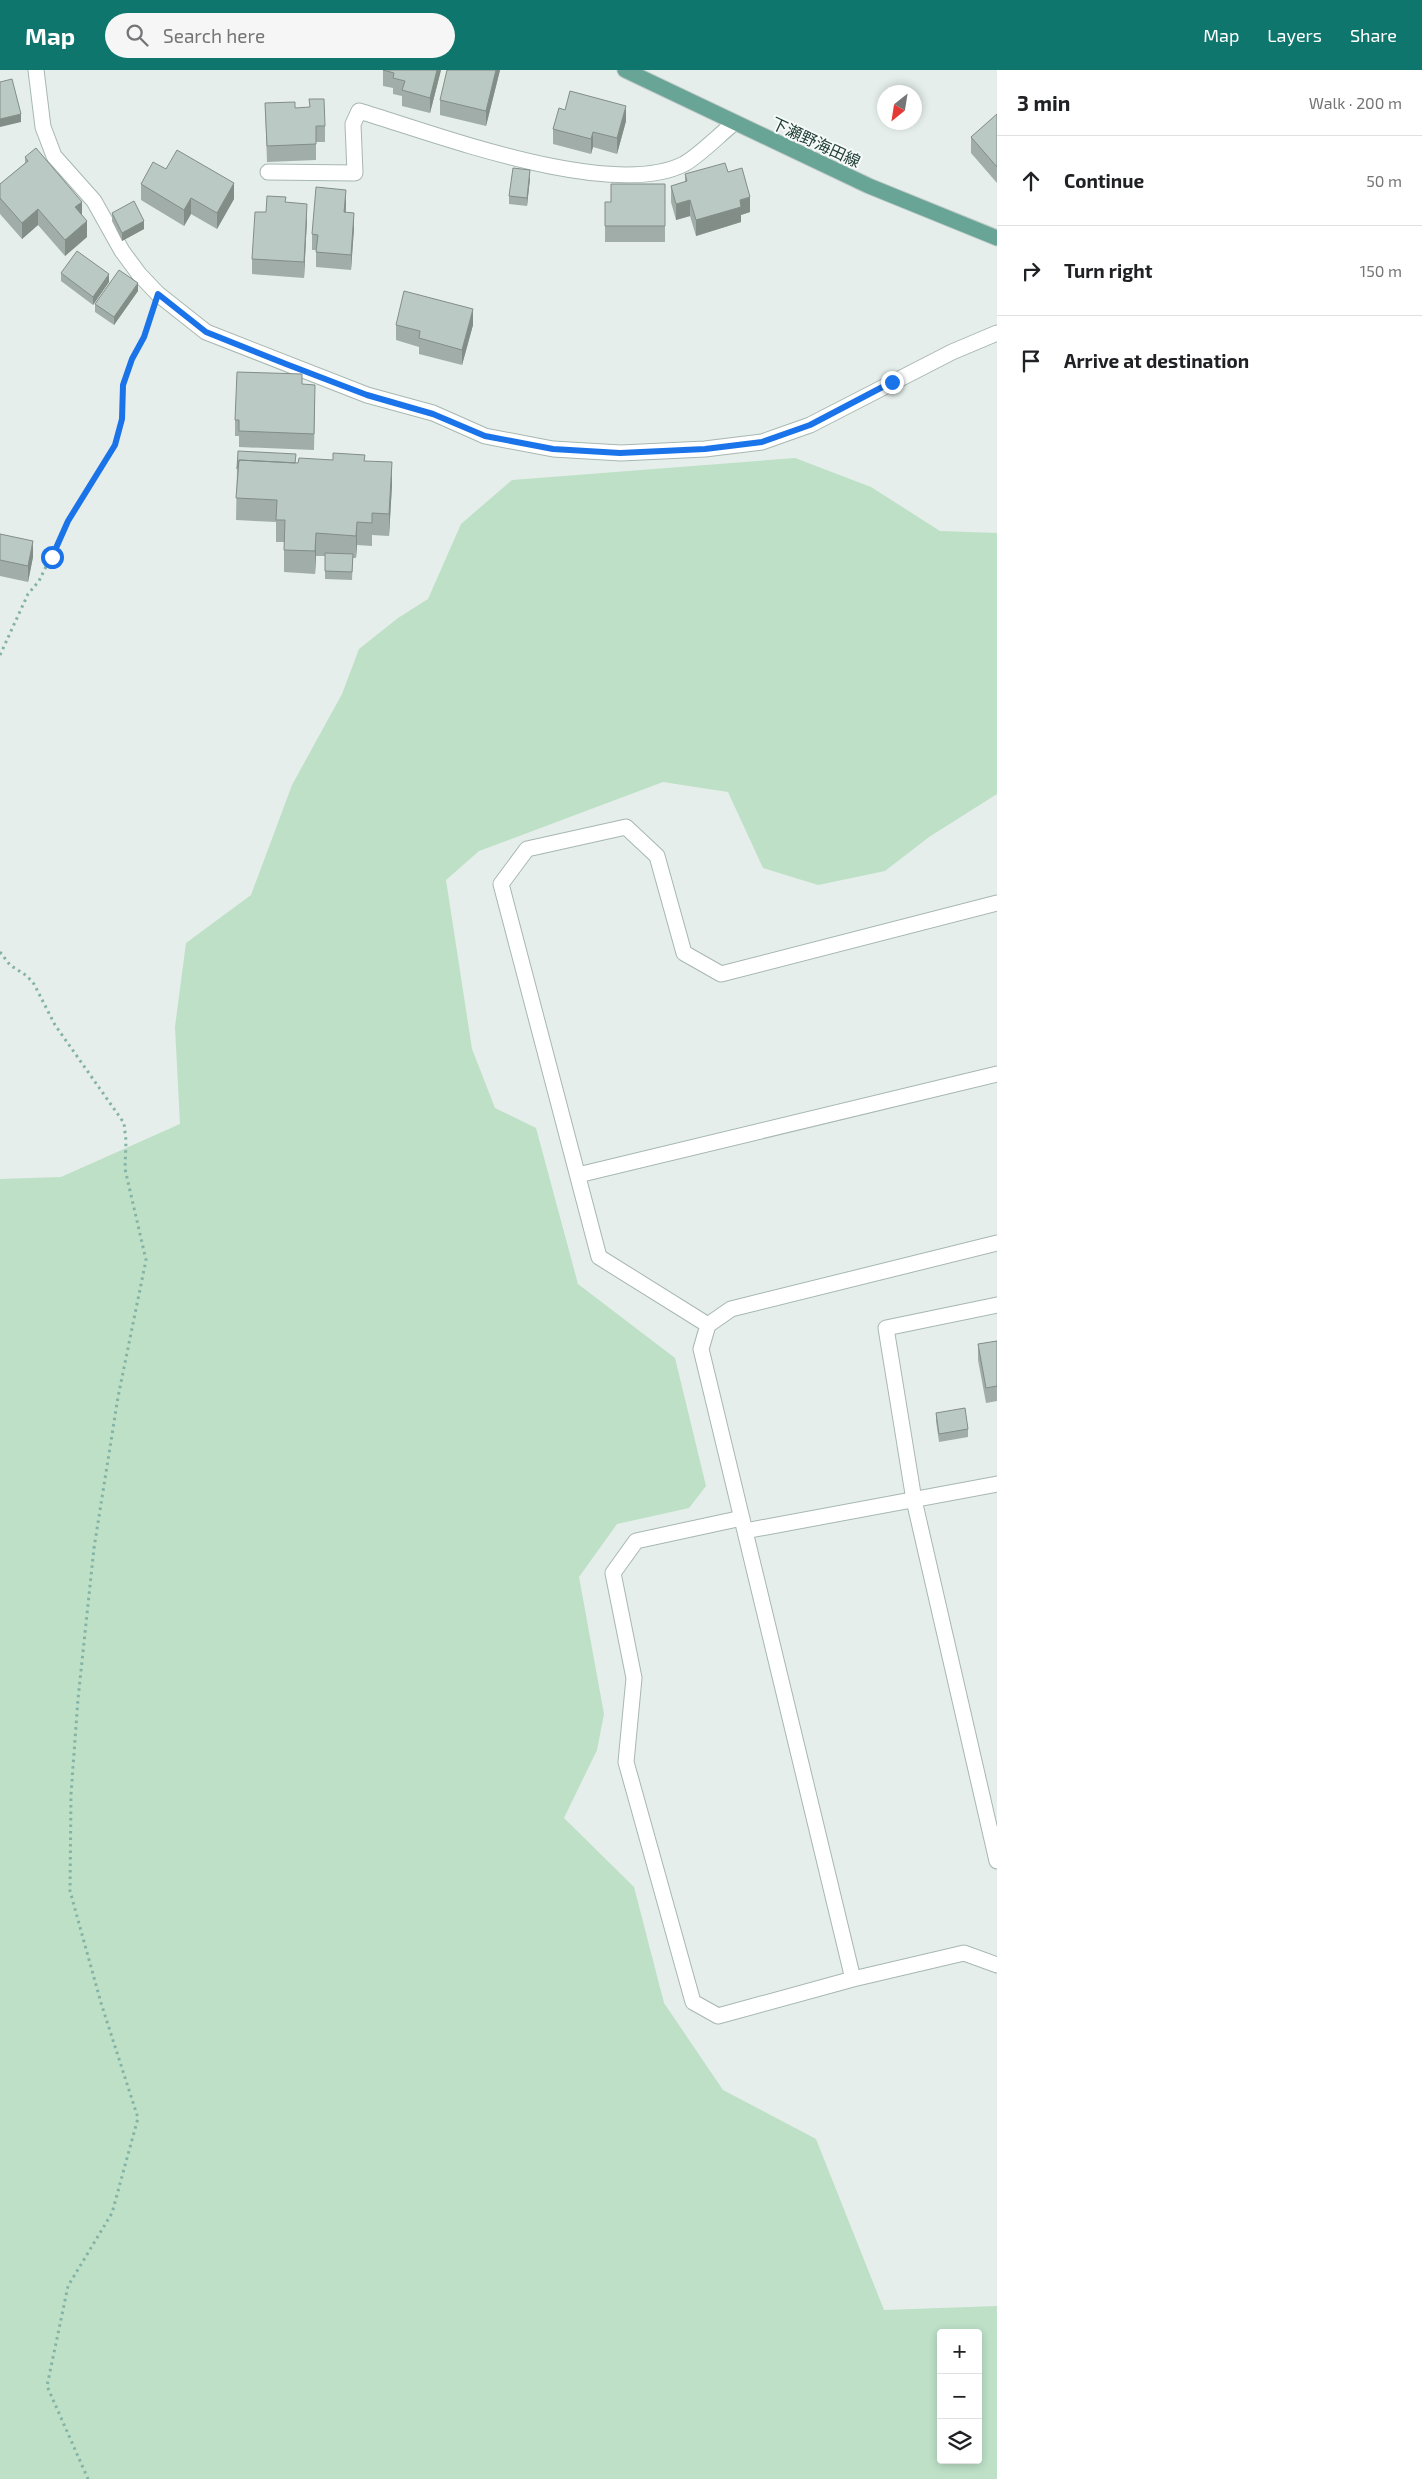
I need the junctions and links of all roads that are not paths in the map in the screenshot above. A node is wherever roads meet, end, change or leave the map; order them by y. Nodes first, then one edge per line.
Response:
1 (36, 70) edge
2 (625, 70) edge
3 (734, 123) junction
4 (268, 172) dead end
5 (997, 238) edge
6 (997, 333) edge
7 (997, 903) edge
8 (997, 1074) edge
9 (578, 1175) junction
10 (997, 1243) edge
11 (997, 1305) edge
12 (708, 1325) junction
13 (997, 1484) edge
14 (914, 1500) junction
15 (744, 1525) junction
16 (997, 1861) edge
17 (997, 1965) edge
18 (854, 1979) junction

1 - 6 street
2 - 3 main road, 下瀬野海田線
3 - 4 street
3 - 5 main road, 下瀬野海田線
7 - 9 street
8 - 9 street
9 - 12 street
10 - 12 street
11 - 14 street
12 - 15 street
13 - 14 street
14 - 15 street
14 - 16 street
15 - 18 street
15 - 18 street
17 - 18 street

